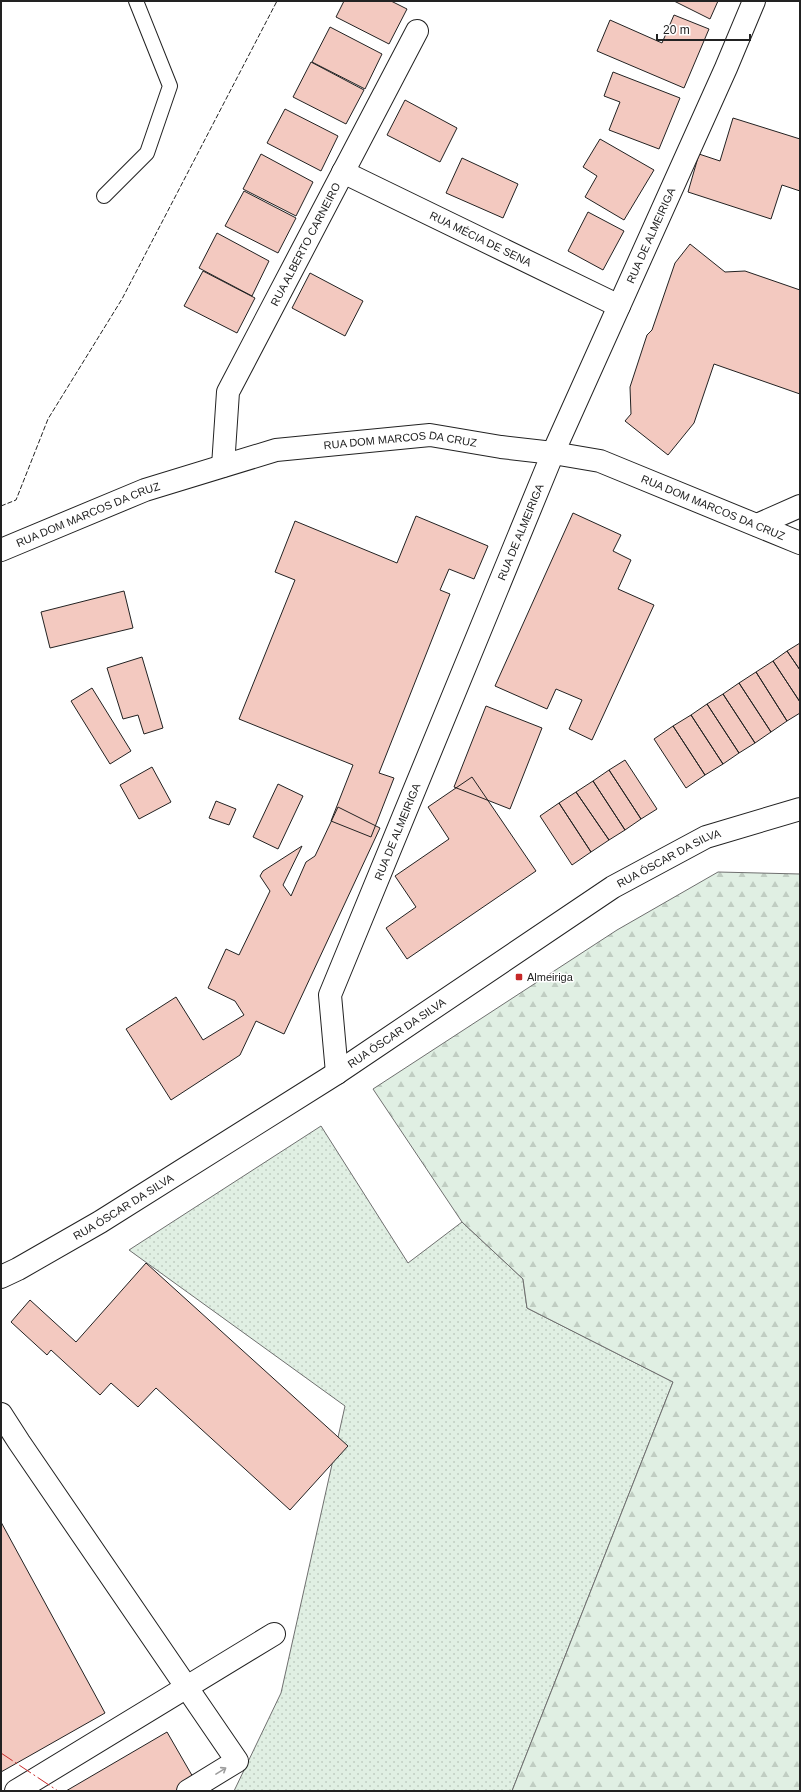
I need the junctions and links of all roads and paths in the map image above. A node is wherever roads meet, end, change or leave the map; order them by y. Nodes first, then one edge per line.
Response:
1 (136, 1) edge
2 (754, 1) edge
3 (417, 30) dead end
4 (343, 172) junction
5 (104, 196) dead end
6 (619, 306) junction
7 (553, 453) junction
8 (223, 466) junction
9 (800, 506) edge
10 (757, 525) junction
11 (800, 543) edge
12 (1, 550) edge
13 (800, 809) edge
14 (337, 1073) junction
15 (1, 1277) edge
16 (1, 1414) edge
17 (274, 1634) dead end
18 (186, 1688) junction
19 (16, 1791) edge
20 (188, 1791) edge

1 - 5 lane
2 - 6 street, RUA DE ALMEIRIGA
3 - 4 street, RUA ALBERTO CARNEIRO
4 - 6 street, RUA MÉCIA DE SENA
4 - 8 street, RUA ALBERTO CARNEIRO
6 - 7 street, RUA DE ALMEIRIGA
7 - 8 street, RUA DOM MARCOS DA CRUZ
7 - 10 street, RUA DOM MARCOS DA CRUZ
7 - 14 street, RUA DE ALMEIRIGA
8 - 12 street, RUA DOM MARCOS DA CRUZ
9 - 10 street
10 - 11 street, RUA DOM MARCOS DA CRUZ
13 - 14 street, RUA ÓSCAR DA SILVA
14 - 15 street, RUA ÓSCAR DA SILVA
16 - 18 street
17 - 18 street
18 - 19 street
20 -> 18 street

